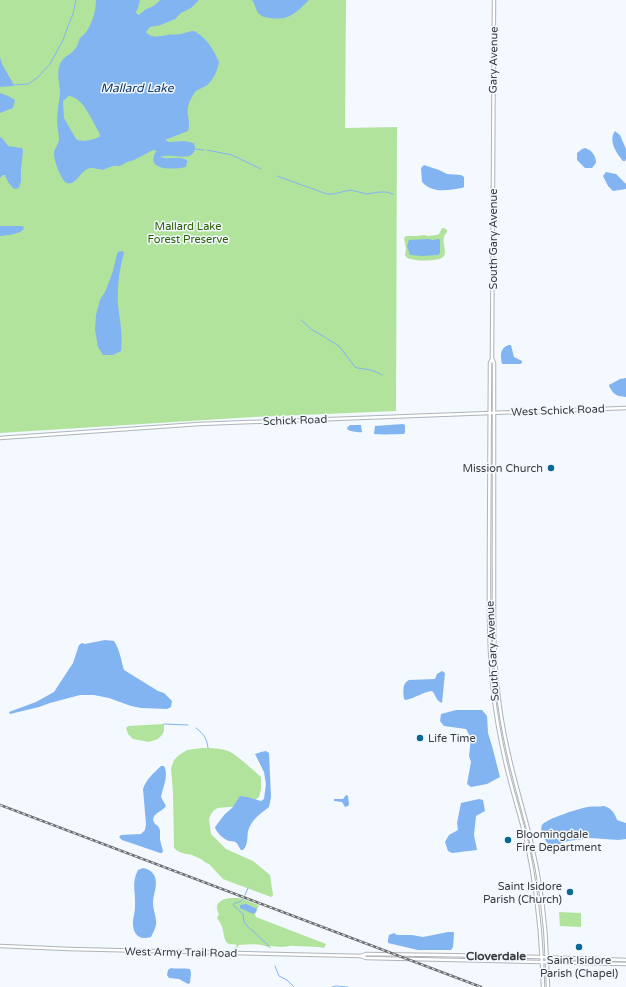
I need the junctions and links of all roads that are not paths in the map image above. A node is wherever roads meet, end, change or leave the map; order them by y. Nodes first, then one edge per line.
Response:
1 (494, 0) edge
2 (493, 119) joint
3 (492, 358) junction
4 (626, 408) edge
5 (490, 413) junction
6 (494, 413) junction
7 (0, 438) edge
8 (531, 841) junction
9 (526, 842) junction
10 (0, 946) edge
11 (361, 956) junction
12 (542, 957) junction
13 (547, 957) junction
14 (626, 960) edge
15 (542, 963) junction
16 (547, 963) junction
17 (626, 964) edge
18 (543, 987) edge
19 (548, 987) edge

1 - 2 main road, Gary Avenue
2 - 3 main road, South Gary Avenue
3 - 5 main road, South Gary Avenue
3 - 6 main road, South Gary Avenue
4 - 6 main road, West Schick Road
5 - 6 main road, West Schick Road
5 - 7 main road, Schick Road
5 - 9 main road, South Gary Avenue
6 - 8 main road, South Gary Avenue
8 - 9 main road
8 - 13 main road, South Gary Avenue
9 - 12 main road, South Gary Avenue
10 - 11 main road, West Army Trail Road
11 - 12 main road, West Army Trail Road
11 - 15 main road, West Army Trail Road
12 - 13 main road, West Army Trail Road
12 - 15 main road, South Gary Avenue
13 - 14 main road, West Army Trail Road
13 - 16 main road, South Gary Avenue
15 - 16 main road, West Army Trail Road
15 - 18 main road, South Gary Avenue
16 - 17 main road, West Army Trail Road
16 - 19 main road, South Gary Avenue

